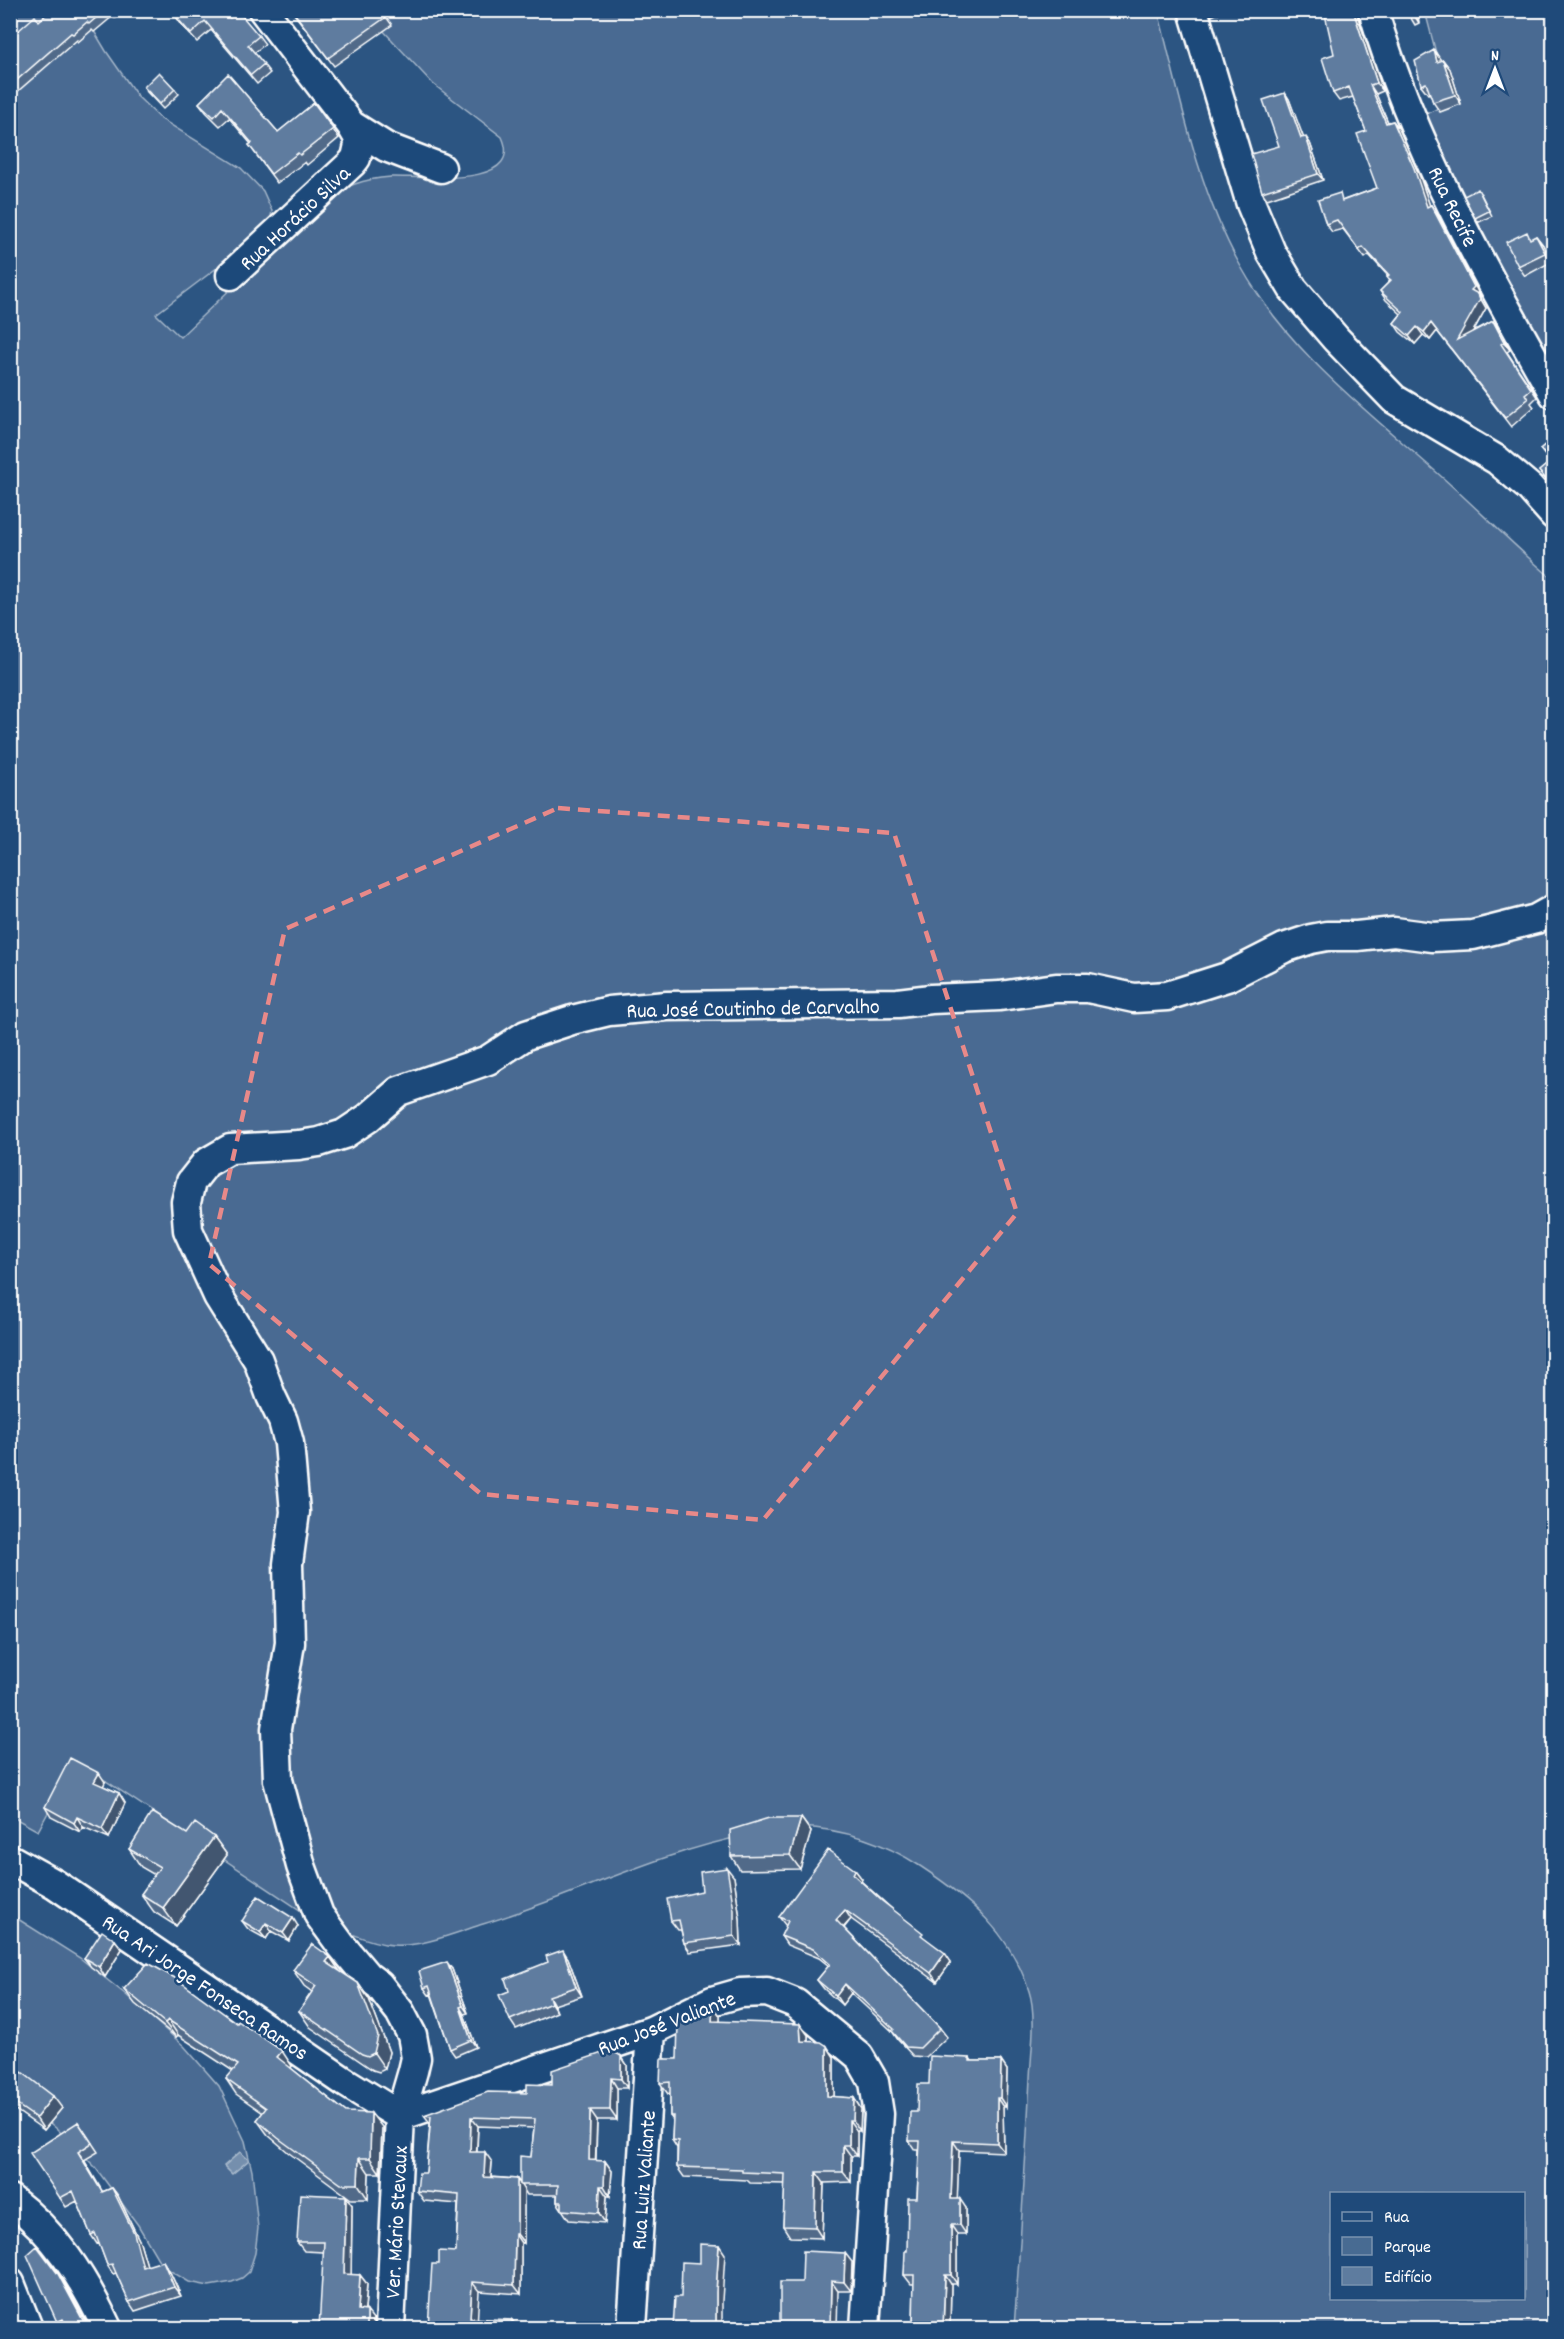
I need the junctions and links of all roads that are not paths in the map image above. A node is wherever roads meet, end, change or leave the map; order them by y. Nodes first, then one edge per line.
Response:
1 (263, 10) edge
2 (1193, 10) edge
3 (1373, 10) edge
4 (351, 125) junction
5 (352, 163) junction
6 (231, 274) dead end
7 (1554, 394) edge
8 (1554, 514) edge
9 (1554, 909) edge
10 (10, 1858) edge
11 (651, 2031) junction
12 (400, 2116) junction
13 (10, 2199) edge
14 (10, 2283) edge
15 (28, 2328) edge
16 (107, 2328) edge
17 (390, 2328) edge
18 (632, 2328) edge
19 (865, 2328) edge

1 - 4 street, Rua Horácio Silva
2 - 8 street
3 - 7 street, Rua Recife
4 - 5 street, Rua Horácio Silva
4 - 5 street
5 - 6 street, Rua Horácio Silva
9 - 12 street, Rua José Coutinho de Carvalho
10 - 12 street, Rua Ari Jorge Fonseca Ramos
11 - 12 street, Rua José Valiante
11 - 18 street, Rua Luiz Valiante
11 - 19 street, Rua José Valiante
12 - 17 street, Ver. Mário Stevaux
13 - 16 street
14 - 15 street

